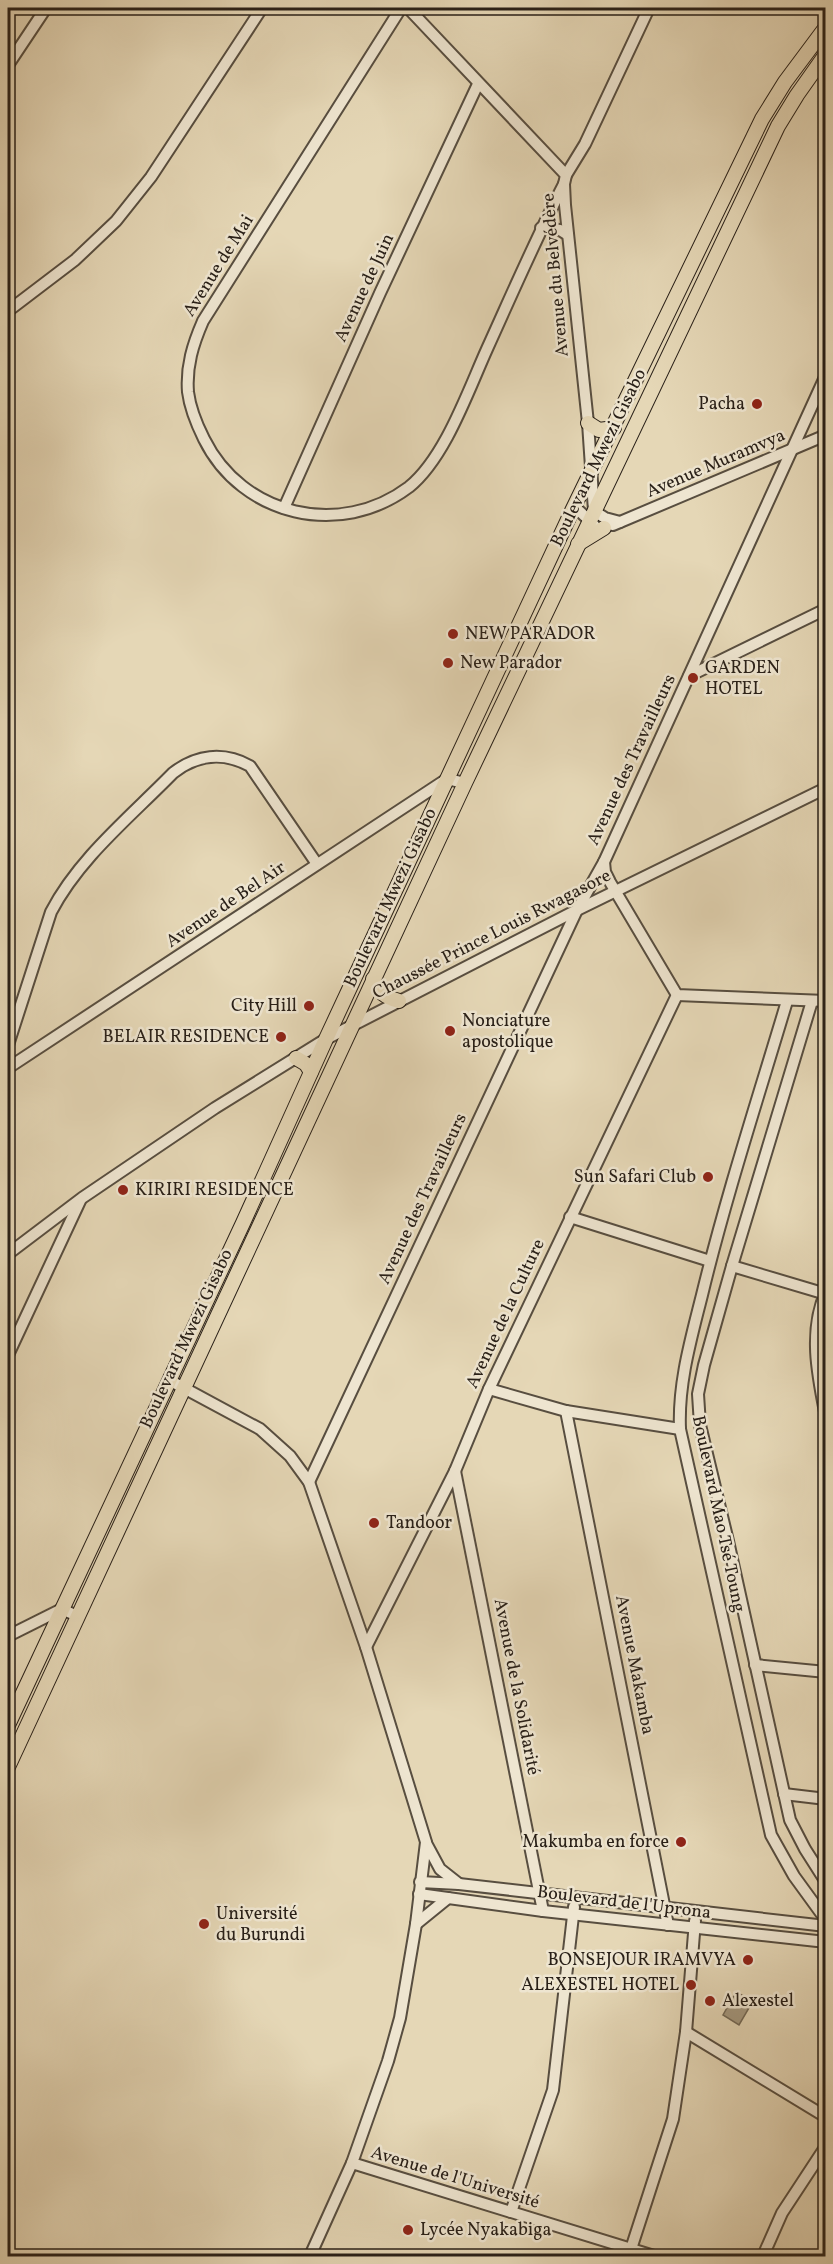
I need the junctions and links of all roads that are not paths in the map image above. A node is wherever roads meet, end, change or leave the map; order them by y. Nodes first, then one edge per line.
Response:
1 (45, 8) edge
2 (262, 8) edge
3 (401, 8) edge
4 (408, 8) edge
5 (649, 8) edge
6 (825, 27) edge
7 (825, 54) edge
8 (8, 65) edge
9 (478, 84) junction
10 (565, 180) junction
11 (541, 228) junction
12 (568, 235) junction
13 (701, 247) junction
14 (717, 255) junction
15 (8, 311) edge
16 (825, 375) edge
17 (588, 423) junction
18 (614, 428) junction
19 (825, 435) edge
20 (790, 450) junction
21 (590, 474) junction
22 (574, 507) junction
23 (284, 508) junction
24 (592, 516) junction
25 (620, 522) junction
26 (604, 528) junction
27 (576, 546) junction
28 (825, 609) edge
29 (689, 676) junction
30 (447, 779) junction
31 (465, 783) junction
32 (825, 788) edge
33 (604, 862) junction
34 (317, 864) junction
35 (616, 891) junction
36 (577, 910) junction
37 (373, 979) junction
38 (677, 995) junction
39 (399, 1001) junction
40 (787, 1001) junction
41 (812, 1001) junction
42 (825, 1001) edge
43 (351, 1025) junction
44 (326, 1039) junction
45 (8, 1045) edge
46 (296, 1058) junction
47 (8, 1068) edge
48 (311, 1072) junction
49 (82, 1198) junction
50 (570, 1217) junction
51 (243, 1223) junction
52 (258, 1230) junction
53 (8, 1254) edge
54 (710, 1261) junction
55 (732, 1266) junction
56 (825, 1293) edge
57 (8, 1355) edge
58 (169, 1380) junction
59 (185, 1388) junction
60 (489, 1389) junction
61 (566, 1411) junction
62 (825, 1417) edge
63 (680, 1429) junction
64 (455, 1471) junction
65 (309, 1482) junction
66 (62, 1609) junction
67 (77, 1616) junction
68 (8, 1636) edge
69 (366, 1647) junction
70 (755, 1665) junction
71 (825, 1672) edge
72 (8, 1725) edge
73 (8, 1767) edge
74 (784, 1794) junction
75 (825, 1799) edge
76 (426, 1842) junction
77 (420, 1882) junction
78 (825, 1882) edge
79 (459, 1884) junction
80 (419, 1894) junction
81 (541, 1894) junction
82 (448, 1898) junction
83 (574, 1898) junction
84 (666, 1909) junction
85 (543, 1911) junction
86 (696, 1912) junction
87 (573, 1914) junction
88 (825, 1920) edge
89 (416, 1924) junction
90 (668, 1925) junction
91 (825, 1926) edge
92 (694, 1928) junction
93 (825, 1942) edge
94 (686, 2032) junction
95 (825, 2117) edge
96 (825, 2146) edge
97 (352, 2163) junction
98 (511, 2212) junction
99 (631, 2249) junction
100 (310, 2256) edge
101 (654, 2256) edge
102 (763, 2256) edge

1 - 8 street
2 - 15 street
3 - 23 street, Avenue de Mai
4 - 9 street, Avenue du Belvédère
5 - 10 street, Avenue de Mai
6 - 13 main road, Boulevard Mwezi Gisabo
7 - 14 main road, Boulevard Mwezi Gisabo
9 - 10 street, Avenue du Belvédère
9 - 23 street, Avenue de Juin
10 - 11 street, Avenue de Mai
10 - 12 street, Avenue du Belvédère
11 - 12 street
11 - 23 street, Avenue de Mai
12 - 17 street, Avenue du Belvédère
13 - 14 main road
13 - 18 main road, Boulevard Mwezi Gisabo
14 - 24 main road, Boulevard Mwezi Gisabo
16 - 20 street, Avenue des Travailleurs
17 - 18 main road
17 - 21 street, Avenue du Belvédère
18 - 21 main road, Boulevard Mwezi Gisabo
19 - 20 street, Avenue Muramvya
20 - 25 street, Avenue Muramvya
20 - 29 street, Avenue des Travailleurs
21 - 22 main road, Boulevard Mwezi Gisabo
21 - 24 street
22 - 24 street
22 - 30 main road, Boulevard Mwezi Gisabo
24 - 25 street
24 - 26 street
24 - 27 main road, Boulevard Mwezi Gisabo
25 - 26 street, Avenue Muramvya
26 - 27 main road
27 - 31 main road, Boulevard Mwezi Gisabo
28 - 29 street
29 - 33 street, Avenue des Travailleurs
30 - 31 street
30 - 34 street, Avenue de Bel Air
30 - 44 main road, Boulevard Mwezi Gisabo
31 - 37 main road, Boulevard Mwezi Gisabo
32 - 35 street, Chaussée Prince Louis Rwagasore
33 - 35 street
33 - 36 street, Avenue des Travailleurs
34 - 45 street
34 - 47 street, Avenue de Bel Air
35 - 36 street, Chaussée Prince Louis Rwagasore
35 - 38 street
36 - 39 street, Chaussée Prince Louis Rwagasore
36 - 65 street, Avenue des Travailleurs
37 - 39 main road
37 - 43 main road, Boulevard Mwezi Gisabo
38 - 40 street
38 - 50 street, Avenue de la Culture
39 - 43 street, Chaussée Prince Louis Rwagasore
40 - 41 street
40 - 54 street, Boulevard Mao Tsé Toung
41 - 42 street
41 - 55 street, Boulevard Mao Tsé Toung
43 - 44 street, Chaussée Prince Louis Rwagasore
43 - 52 main road, Boulevard Mwezi Gisabo
44 - 46 street, Chaussée Prince Louis Rwagasore
44 - 48 main road, Boulevard Mwezi Gisabo
46 - 48 main road
46 - 49 street, Chaussée Prince Louis Rwagasore
48 - 51 main road, Boulevard Mwezi Gisabo
49 - 53 street, Chaussée Prince Louis Rwagasore
49 - 57 street
50 - 54 street
50 - 60 street, Avenue de la Culture
51 - 52 main road
51 - 58 main road, Boulevard Mwezi Gisabo
52 - 59 main road, Boulevard Mwezi Gisabo
54 - 63 street, Boulevard Mao Tsé Toung
55 - 56 street
55 - 70 street, Boulevard Mao Tsé Toung
56 - 62 street
58 - 59 street
58 - 66 main road, Boulevard Mwezi Gisabo
59 - 65 street
59 - 67 main road, Boulevard Mwezi Gisabo
60 - 61 street
60 - 64 street, Avenue de la Culture
61 - 63 street
61 - 84 street, Avenue Makamba
63 - 88 street, Boulevard Mao Tsé Toung
64 - 69 street, Avenue de la Culture
64 - 81 street, Avenue de la Solidarité
65 - 69 street
66 - 67 street
66 - 68 street
66 - 72 main road, Boulevard Mwezi Gisabo
67 - 73 main road, Boulevard Mwezi Gisabo
69 - 76 street
70 - 71 street
70 - 74 street, Boulevard Mao Tsé Toung
74 - 75 street
74 - 78 street, Boulevard Mao Tsé Toung
76 - 77 street, Avenue de l'Université
76 - 79 street
77 - 79 street, Boulevard de l'Uprona
77 - 80 street, Avenue de l'Université
79 - 81 street, Boulevard de l'Uprona
80 - 82 street, Boulevard de l'Uprona
80 - 89 street, Avenue de l'Université
81 - 83 street, Boulevard de l'Uprona
81 - 85 street, Avenue de la Solidarité
82 - 85 street, Boulevard de l'Uprona
82 - 89 street
83 - 84 street, Boulevard de l'Uprona
83 - 87 street
84 - 86 street, Boulevard de l'Uprona
84 - 90 street, Avenue Makamba
85 - 87 street, Boulevard de l'Uprona
86 - 91 street, Boulevard de l'Uprona
86 - 92 street
87 - 90 street, Boulevard de l'Uprona
87 - 98 street
89 - 97 street, Avenue de l'Université
90 - 92 street, Boulevard de l'Uprona
92 - 93 street, Boulevard de l'Uprona
92 - 94 street
94 - 95 street
94 - 99 street
96 - 102 street
97 - 98 street, Avenue de l'Université
97 - 100 street
98 - 99 street, Avenue de l'Université
99 - 101 street, Avenue de l'Université

